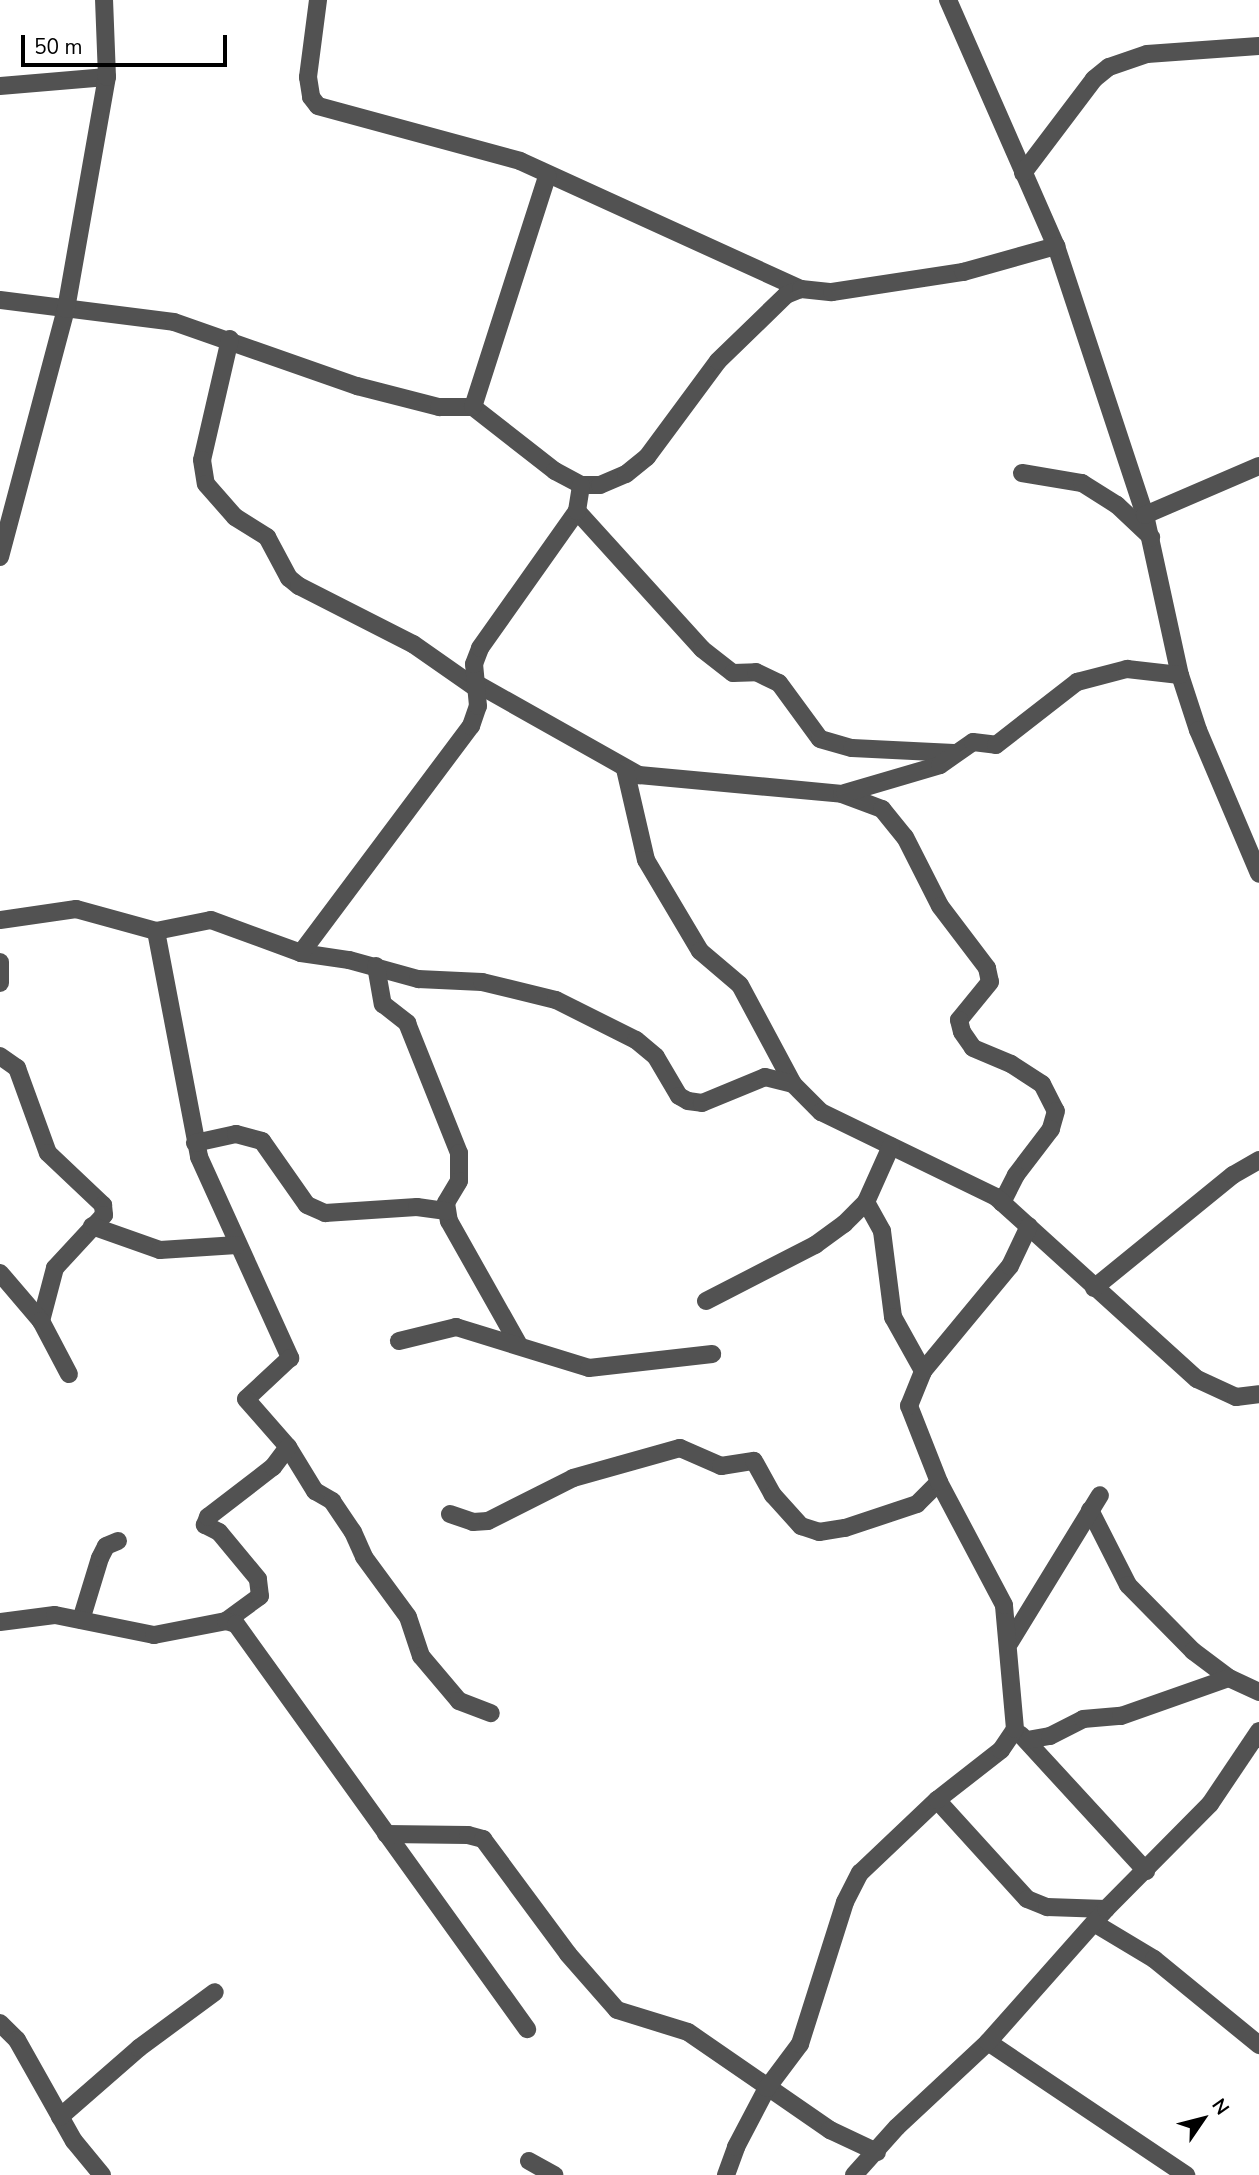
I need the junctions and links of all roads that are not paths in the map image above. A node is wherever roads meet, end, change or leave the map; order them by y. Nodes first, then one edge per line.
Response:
1 (104, 0) edge
2 (318, 0) edge
3 (948, 0) edge
4 (1259, 46) edge
5 (107, 77) junction
6 (0, 86) edge
7 (1023, 173) junction
8 (547, 176) junction
9 (1056, 246) junction
10 (801, 289) junction
11 (0, 300) edge
12 (66, 309) junction
13 (230, 339) junction
14 (473, 407) junction
15 (1259, 466) edge
16 (1022, 473) dead end
17 (581, 485) junction
18 (577, 511) junction
19 (1145, 515) junction
20 (1151, 537) junction
21 (0, 557) edge
22 (1180, 675) junction
23 (479, 688) junction
24 (954, 753) junction
25 (625, 769) junction
26 (842, 794) junction
27 (1259, 874) edge
28 (0, 919) edge
29 (156, 931) junction
30 (301, 953) junction
31 (0, 962) edge
32 (376, 966) junction
33 (0, 983) edge
34 (0, 1056) edge
35 (793, 1084) junction
36 (195, 1143) junction
37 (891, 1146) junction
38 (1259, 1160) edge
39 (866, 1202) junction
40 (1002, 1203) junction
41 (447, 1212) junction
42 (92, 1226) junction
43 (1029, 1226) junction
44 (237, 1245) junction
45 (0, 1273) edge
46 (1094, 1288) junction
47 (706, 1301) dead end
48 (41, 1321) junction
49 (399, 1341) dead end
50 (519, 1345) junction
51 (712, 1354) dead end
52 (923, 1371) junction
53 (69, 1374) dead end
54 (1259, 1394) edge
55 (288, 1447) junction
56 (939, 1482) junction
57 (450, 1514) dead end
58 (118, 1541) dead end
59 (81, 1620) junction
60 (226, 1620) junction
61 (0, 1622) edge
62 (1010, 1642) junction
63 (1229, 1678) junction
64 (1259, 1692) edge
65 (491, 1713) dead end
66 (1259, 1731) edge
67 (1021, 1735) junction
68 (937, 1800) junction
69 (386, 1834) junction
70 (1146, 1871) junction
71 (1106, 1909) junction
72 (1094, 1923) junction
73 (215, 1992) dead end
74 (0, 2023) edge
75 (527, 2029) dead end
76 (988, 2042) junction
77 (1259, 2045) edge
78 (767, 2088) junction
79 (60, 2117) junction
80 (877, 2152) junction
81 (529, 2161) dead end
82 (102, 2175) edge
83 (554, 2175) edge
84 (726, 2175) edge
85 (854, 2175) edge
86 (1186, 2175) edge

1 - 5 street
2 - 8 street
3 - 7 street
4 - 7 street
5 - 6 street
5 - 12 street
7 - 9 street
8 - 10 street
8 - 14 street
9 - 10 street
9 - 19 street
10 - 17 street
11 - 12 street
12 - 13 street
12 - 21 street
13 - 14 street
13 - 23 street
14 - 17 street
15 - 19 street
16 - 20 street
17 - 18 street
18 - 23 street
18 - 24 street
19 - 20 street
20 - 22 street
22 - 24 street
22 - 27 street
23 - 25 street
23 - 30 street
24 - 26 street
25 - 26 street
25 - 35 street
26 - 40 street
28 - 29 street
29 - 30 street
29 - 36 street
30 - 32 street
31 - 33 street
32 - 35 street
32 - 41 street
34 - 42 street
35 - 37 street
36 - 41 street
36 - 44 street
37 - 39 street
37 - 40 street
38 - 46 street
39 - 47 street
39 - 52 street
40 - 43 street
41 - 50 street
42 - 44 street
42 - 48 street
43 - 46 street
43 - 52 street
44 - 55 street
45 - 48 street
46 - 54 street
48 - 53 street
49 - 50 street
50 - 51 street
52 - 56 street
55 - 60 street
55 - 65 street
56 - 57 street
56 - 62 street
58 - 59 street
59 - 60 street
59 - 61 street
60 - 69 street
62 - 63 street
62 - 67 street
63 - 64 street
63 - 67 street
66 - 70 street
67 - 68 street
67 - 70 street
68 - 71 street
68 - 78 street
69 - 75 street
69 - 78 street
70 - 71 street
71 - 72 street
72 - 76 street
72 - 77 street
73 - 79 street
74 - 79 street
76 - 80 street
76 - 86 street
78 - 80 street
78 - 84 street
79 - 82 street
80 - 85 street
81 - 83 street

